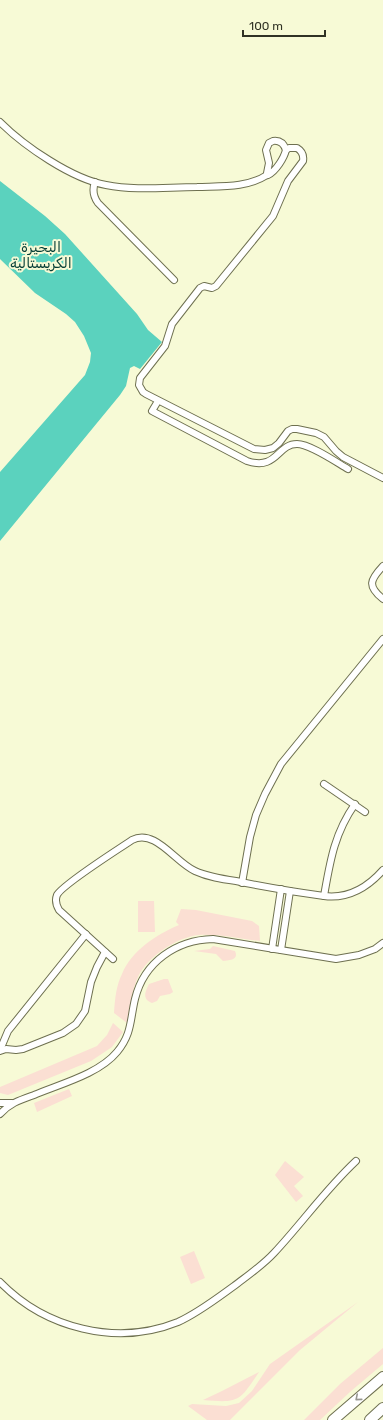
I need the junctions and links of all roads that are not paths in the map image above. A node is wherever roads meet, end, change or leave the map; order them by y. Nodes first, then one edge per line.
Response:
1 (0, 122) edge
2 (286, 150) junction
3 (267, 175) junction
4 (95, 182) junction
5 (174, 280) dead end
6 (158, 401) junction
7 (348, 469) dead end
8 (383, 478) edge
9 (383, 566) edge
10 (383, 599) edge
11 (383, 639) edge
12 (324, 784) dead end
13 (355, 804) junction
14 (365, 812) dead end
15 (383, 870) edge
16 (242, 883) junction
17 (281, 889) junction
18 (290, 891) junction
19 (324, 896) junction
20 (277, 918) junction
21 (286, 919) junction
22 (86, 934) junction
23 (383, 943) edge
24 (272, 949) junction
25 (281, 950) junction
26 (105, 952) junction
27 (113, 959) dead end
28 (4, 1042) junction
29 (11, 1050) junction
30 (0, 1051) edge
31 (0, 1103) edge
32 (12, 1104) junction
33 (0, 1114) edge
34 (356, 1161) dead end
35 (0, 1282) edge
36 (383, 1377) edge
37 (383, 1408) edge
38 (333, 1420) edge
39 (370, 1420) edge

1 - 4 street
2 - 3 street
2 - 3 street
2 - 6 street
3 - 4 street
4 - 5 street
6 - 7 street
6 - 8 street
9 - 10 street
11 - 16 street
12 - 13 street
13 - 14 street
13 - 19 street
15 - 19 street
16 - 17 street
16 - 22 street
17 - 18 street
17 - 20 street
18 - 19 street
18 - 21 street
20 - 21 street
20 - 24 street
21 - 25 street
22 - 26 street
22 - 28 street
23 - 25 street
24 - 25 street
24 - 32 street
26 - 27 street
26 - 29 street
28 - 29 street
28 - 30 street
29 - 30 street
31 - 32 street
32 - 33 street
34 - 35 street
36 -> 38 main road
37 - 39 main road

